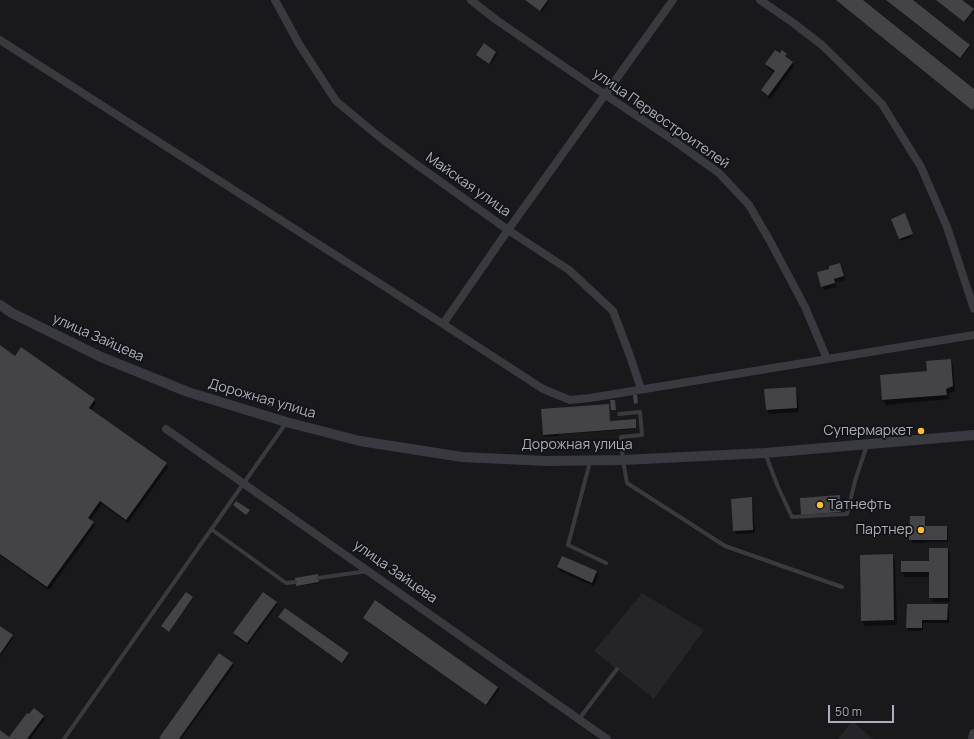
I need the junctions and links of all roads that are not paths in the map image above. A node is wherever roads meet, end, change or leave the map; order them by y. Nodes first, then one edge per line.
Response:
1 (275, 0) edge
2 (471, 0) edge
3 (673, 0) edge
4 (760, 0) edge
5 (0, 40) edge
6 (604, 94) junction
7 (508, 230) junction
8 (0, 305) edge
9 (974, 309) edge
10 (443, 324) junction
11 (974, 335) edge
12 (828, 359) junction
13 (641, 389) junction
14 (188, 392) joint
15 (619, 414) dead end
16 (286, 422) junction
17 (166, 429) dead end
18 (974, 435) edge
19 (868, 444) junction
20 (765, 453) junction
21 (590, 460) junction
22 (623, 460) junction
23 (243, 483) junction
24 (211, 529) junction
25 (606, 563) dead end
26 (368, 571) junction
27 (318, 578) dead end
28 (295, 582) dead end
29 (842, 587) dead end
30 (617, 669) dead end
31 (579, 719) junction
32 (974, 734) edge
33 (64, 739) edge
34 (607, 739) edge
35 (973, 739) edge

1 - 7 street, Майская улица
2 - 6 street, улица Первостроителей
3 - 6 street
4 - 9 street
5 - 10 street
6 - 7 street
6 - 12 street, улица Первостроителей
7 - 10 street
7 - 13 street, Майская улица
8 - 14 street, улица Зайцева
10 - 13 street
11 - 12 street
12 - 13 street
14 - 16 street, Дорожная улица
15 - 22 lane
16 - 21 street, Дорожная улица
16 - 23 lane
17 - 23 street, улица Зайцева
18 - 19 street, Дорожная улица
19 - 20 street, Дорожная улица
19 - 20 lane
20 - 22 street, Дорожная улица
21 - 22 street, Дорожная улица
21 - 25 lane
22 - 29 lane
23 - 24 lane
23 - 26 street, улица Зайцева
24 - 28 lane
24 - 33 lane
26 - 27 lane
26 - 31 street, улица Зайцева
30 - 31 lane
31 - 34 street, улица Зайцева
32 - 35 street

